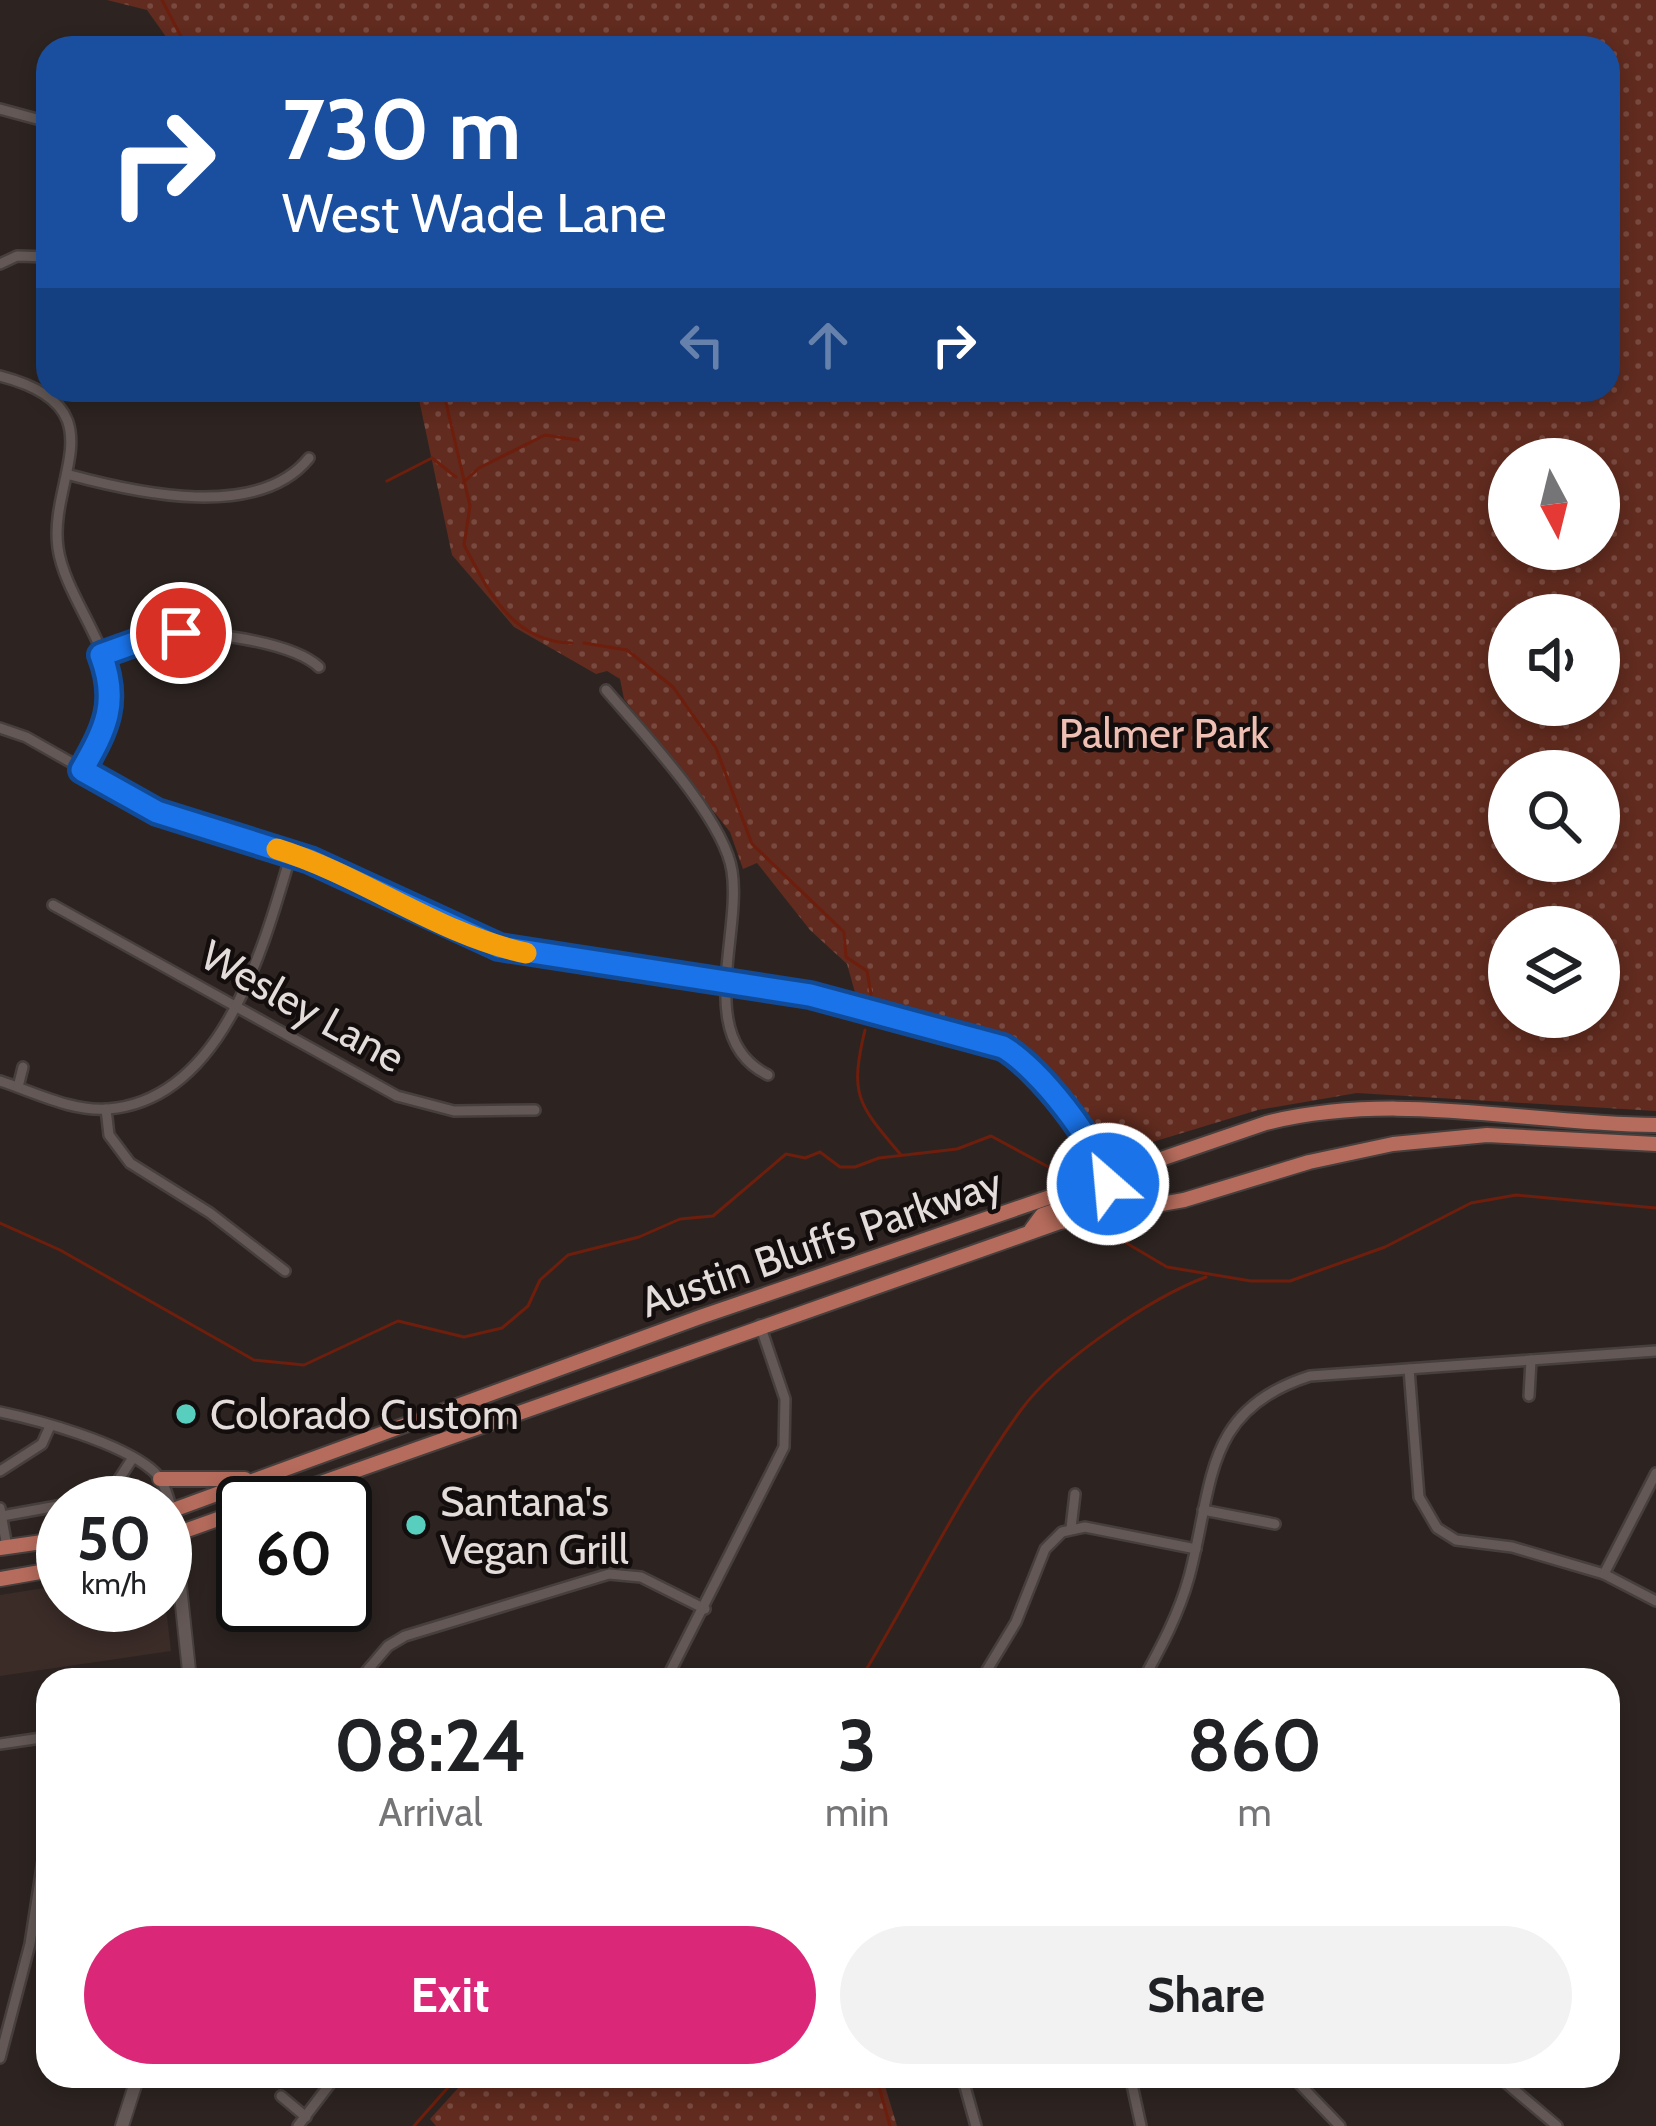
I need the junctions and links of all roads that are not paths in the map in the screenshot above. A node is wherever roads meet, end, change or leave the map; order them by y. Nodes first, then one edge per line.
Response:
1 (0, 110) edge
2 (36, 119) edge
3 (36, 257) edge
4 (0, 264) edge
5 (0, 376) edge
6 (36, 391) edge
7 (49, 402) edge
8 (309, 458) dead end
9 (70, 475) junction
10 (101, 655) junction
11 (319, 667) dead end
12 (606, 690) dead end
13 (0, 728) edge
14 (82, 770) junction
15 (291, 854) junction
16 (53, 905) dead end
17 (728, 983) junction
18 (234, 1004) junction
19 (23, 1067) dead end
20 (769, 1076) dead end
21 (0, 1082) edge
22 (18, 1087) junction
23 (106, 1109) junction
24 (535, 1110) dead end
25 (1656, 1125) edge
26 (1656, 1144) edge
27 (1107, 1178) junction
28 (1031, 1230) junction
29 (285, 1271) dead end
30 (760, 1325) junction
31 (1656, 1351) edge
32 (1531, 1360) junction
33 (1409, 1369) junction
34 (1529, 1396) dead end
35 (0, 1412) edge
36 (50, 1426) junction
37 (132, 1459) junction
38 (0, 1471) edge
39 (1656, 1473) edge
40 (121, 1476) edge
41 (156, 1476) edge
42 (268, 1476) edge
43 (339, 1476) edge
44 (1075, 1494) dead end
45 (36, 1508) edge
46 (1203, 1510) junction
47 (1, 1512) edge
48 (1275, 1524) dead end
49 (1071, 1528) junction
50 (36, 1543) edge
51 (4, 1548) edge
52 (1196, 1549) junction
53 (36, 1573) edge
54 (1604, 1574) junction
55 (0, 1579) edge
56 (1656, 1600) edge
57 (705, 1609) junction
58 (183, 1632) edge
59 (188, 1668) edge
60 (369, 1668) edge
61 (673, 1668) edge
62 (988, 1668) edge
63 (1149, 1668) edge
64 (36, 1739) edge
65 (0, 1744) edge
66 (36, 1910) edge
67 (0, 2058) edge
68 (135, 2088) edge
69 (327, 2088) edge
70 (965, 2088) edge
71 (1133, 2088) edge
72 (1304, 2088) edge
73 (1512, 2088) edge
74 (281, 2096) dead end
75 (302, 2122) edge
76 (122, 2126) edge
77 (976, 2126) edge
78 (1141, 2126) edge
79 (1340, 2126) edge
80 (1558, 2126) edge

1 - 2 street
3 - 4 street
5 - 6 street
7 - 9 street
8 - 9 street
9 - 10 street
10 - 11 street
10 - 14 street
12 - 17 street
13 - 14 street
14 - 15 street
15 - 17 street
15 - 18 street
16 - 18 street, Wesley Lane
17 - 20 street
17 - 27 street
18 - 23 street
18 - 24 street, Wesley Lane
19 - 22 street
21 - 22 street
22 - 23 street
23 - 29 street
25 - 27 main road, Austin Bluffs Parkway
26 - 28 main road, Austin Bluffs Parkway
27 - 28 main road
27 - 42 main road, Austin Bluffs Parkway
28 - 30 main road, Austin Bluffs Parkway
30 - 43 main road, Austin Bluffs Parkway
30 - 57 street
31 - 32 street
32 - 33 street
32 - 34 street
33 - 46 street
33 - 54 street
35 - 36 street
36 - 37 street
36 - 38 street
37 - 40 street
37 - 41 street
39 - 54 street
44 - 49 street
45 - 47 street
46 - 48 street
46 - 52 street
47 - 51 street
49 - 52 street
49 - 62 street
50 - 51 main road
52 - 63 street
53 - 55 main road
54 - 56 street
57 - 60 street
57 - 61 street
58 - 59 street
64 - 65 street
66 - 67 street
68 - 76 street
69 - 75 street
70 - 77 street
71 - 78 street
72 - 79 street
73 - 80 street
74 - 75 street

